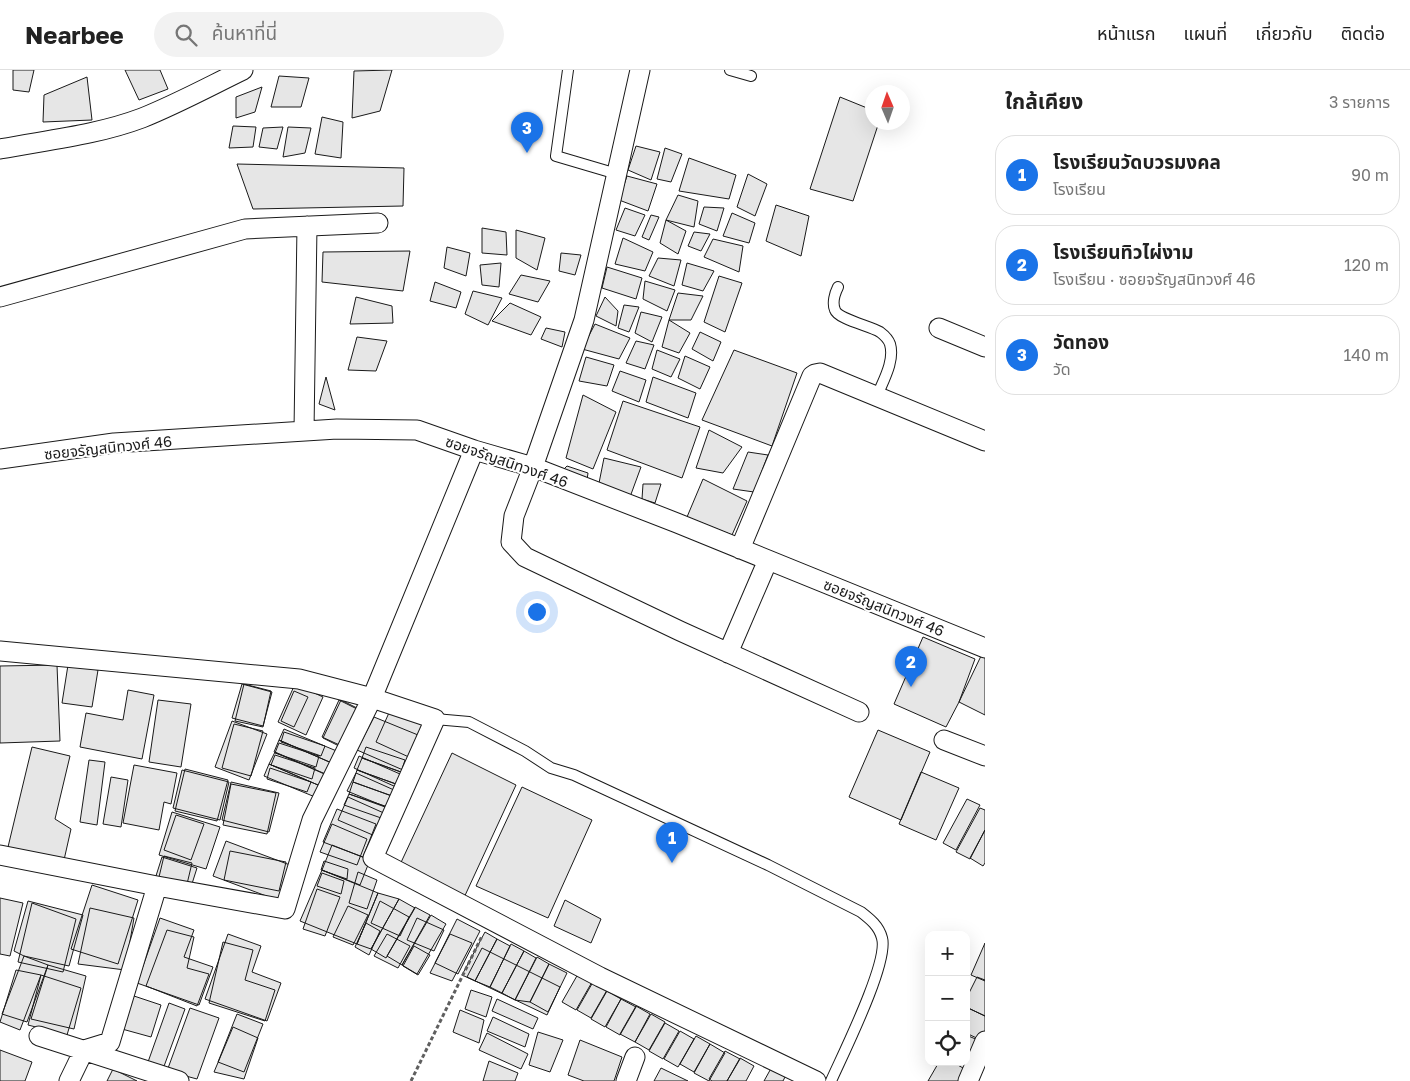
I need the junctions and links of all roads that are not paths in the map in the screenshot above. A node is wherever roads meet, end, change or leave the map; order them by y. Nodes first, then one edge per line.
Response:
1 (243, 70) edge
2 (568, 70) edge
3 (640, 70) edge
4 (730, 70) edge
5 (751, 76) dead end
6 (0, 149) edge
7 (616, 174) junction
8 (378, 223) dead end
9 (307, 226) junction
10 (838, 287) dead end
11 (0, 298) edge
12 (939, 328) dead end
13 (985, 347) edge
14 (877, 396) junction
15 (304, 431) junction
16 (985, 441) edge
17 (474, 450) junction
18 (0, 459) edge
19 (533, 467) junction
20 (740, 549) junction
21 (768, 560) junction
22 (985, 648) edge
23 (0, 651) edge
24 (728, 653) junction
25 (372, 698) junction
26 (859, 712) dead end
27 (435, 719) junction
28 (944, 740) dead end
29 (985, 756) edge
30 (0, 855) edge
31 (157, 886) junction
32 (39, 1036) dead end
33 (985, 1041) edge
34 (84, 1050) junction
35 (635, 1057) dead end
36 (69, 1081) edge
37 (179, 1081) edge
38 (626, 1081) edge
39 (816, 1081) edge
40 (830, 1081) edge
41 (968, 1081) edge

1 - 6 street
2 - 7 lane
3 - 7 street
4 - 5 lane
7 - 19 street
8 - 9 street
9 - 11 street
9 - 15 street
10 - 14 lane
12 - 13 street
14 - 16 street
14 - 20 street
15 - 17 street, ซอยจรัญสนิทวงศ์ 46
15 - 18 street, ซอยจรัญสนิทวงศ์ 46
17 - 19 street, ซอยจรัญสนิทวงศ์ 46
17 - 25 street
19 - 20 street, ซอยจรัญสนิทวงศ์ 46
19 - 24 street
20 - 21 street, ซอยจรัญสนิทวงศ์ 46
21 - 22 street, ซอยจรัญสนิทวงศ์ 46
21 - 24 street
23 - 25 street
24 - 26 street
25 - 27 street
25 - 31 street
27 - 39 street
27 - 40 lane
28 - 29 street
30 - 31 street
31 - 34 street
32 - 34 street
33 - 41 street
34 - 36 street
34 - 37 street
35 - 38 street

